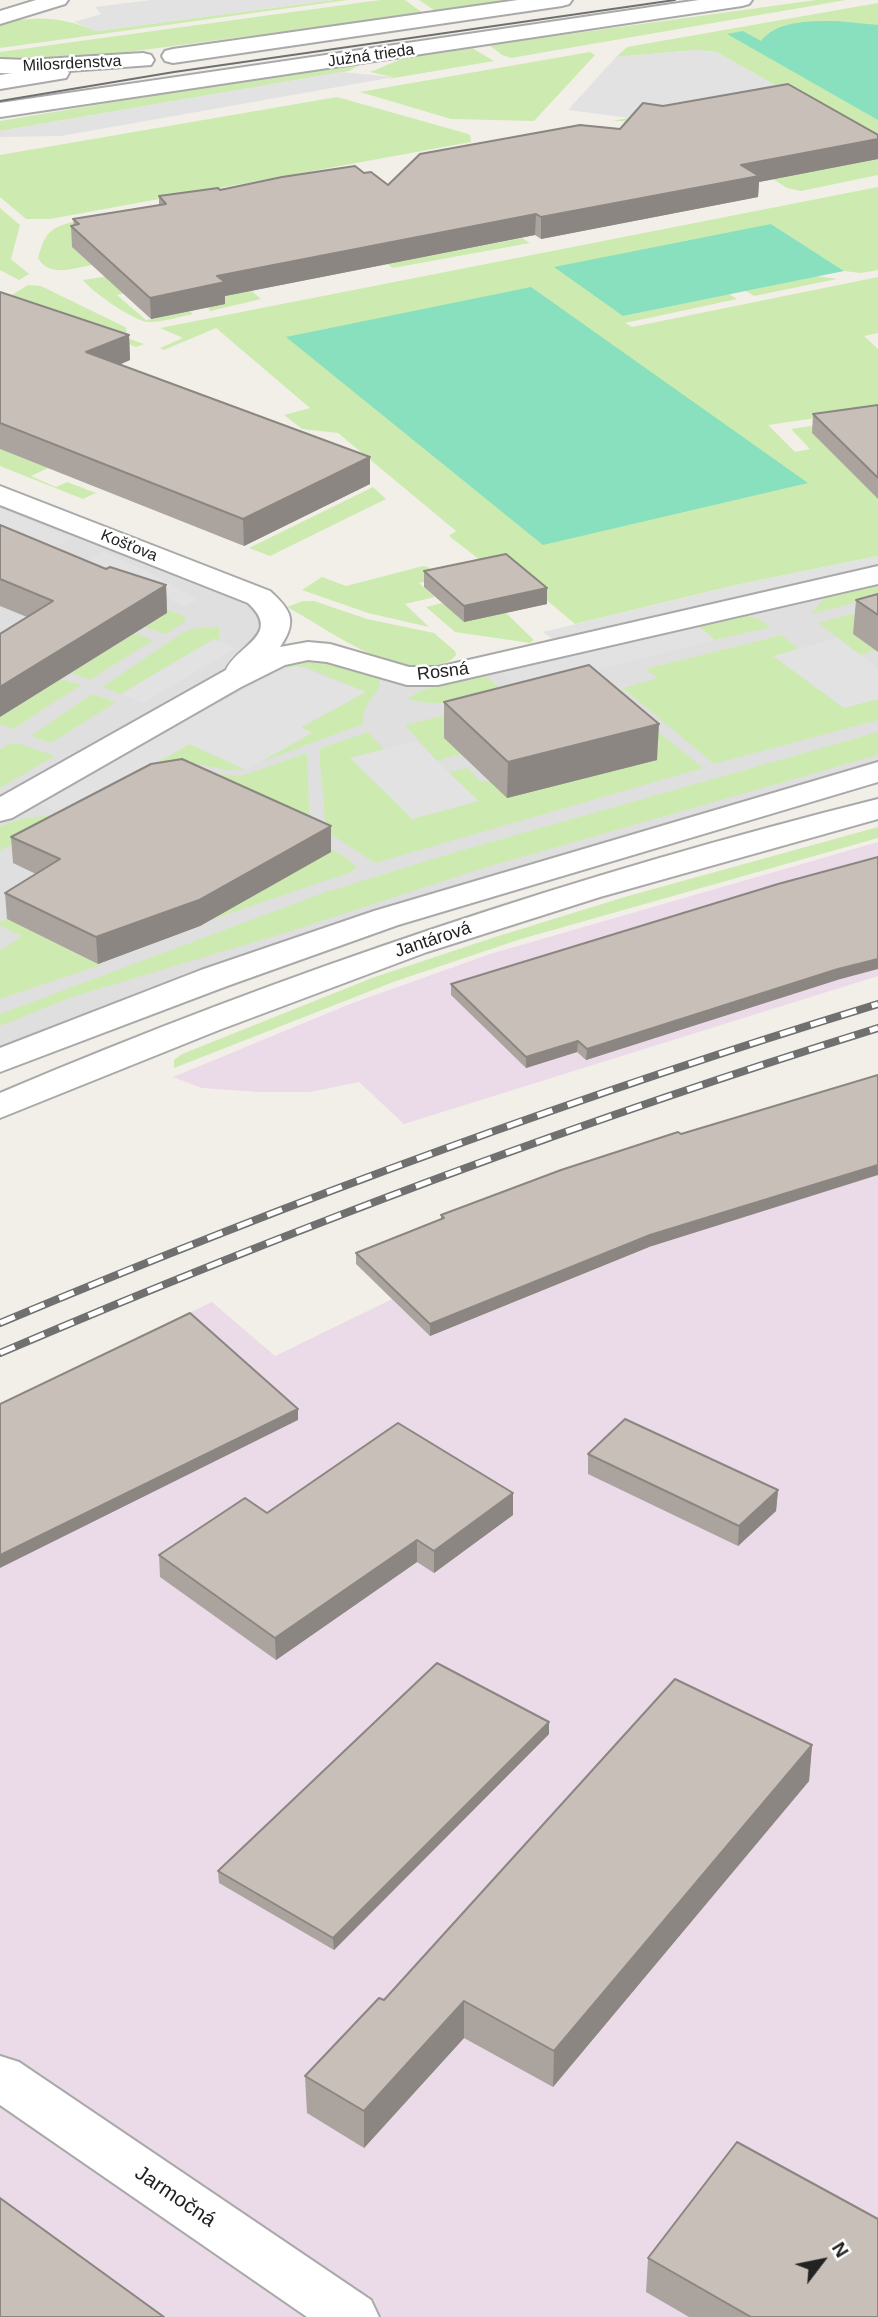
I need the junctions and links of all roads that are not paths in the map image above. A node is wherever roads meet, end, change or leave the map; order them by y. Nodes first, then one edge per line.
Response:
1 (58, 0) edge
2 (562, 0) edge
3 (742, 0) edge
4 (0, 18) edge
5 (143, 60) junction
6 (0, 66) edge
7 (0, 82) edge
8 (0, 102) edge
9 (36, 104) junction
10 (0, 110) edge
11 (0, 495) edge
12 (878, 575) edge
13 (267, 604) junction
14 (393, 672) junction
15 (229, 680) junction
16 (878, 772) edge
17 (878, 808) edge
18 (0, 811) edge
19 (0, 1061) edge
20 (0, 1107) edge
21 (0, 2077) edge
22 (351, 2317) edge

1 - 4 street
2 - 5 street, Južná trieda
3 - 9 street, Južná trieda
5 - 6 street, Milosrdenstva
5 - 7 street, Južná trieda
8 - 9 street
9 - 10 street, Južná trieda
11 - 13 street, Košťova
12 - 14 street, Rosná
13 - 14 street, Košťova
13 - 15 street
14 - 15 street, Rosná
15 - 18 street, Rosná
16 - 19 street, Jantárová
17 - 20 street, Jantárová
21 - 22 street, Jarmočná

